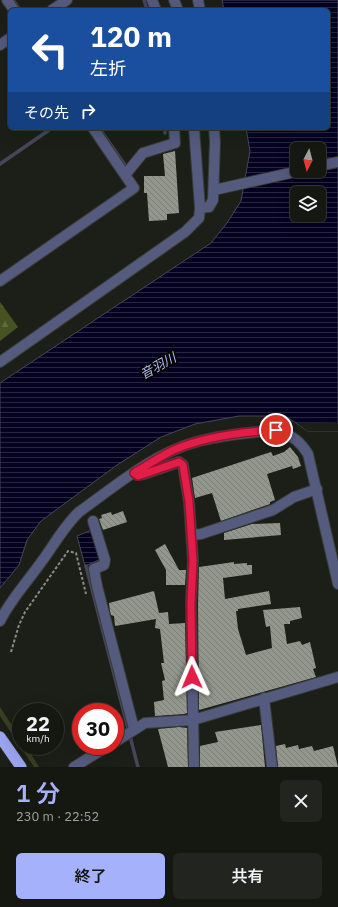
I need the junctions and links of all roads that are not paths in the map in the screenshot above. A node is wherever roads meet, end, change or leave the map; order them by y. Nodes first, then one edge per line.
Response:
1 (67, 0) edge
2 (55, 8) edge
3 (95, 130) edge
4 (174, 130) edge
5 (194, 130) edge
6 (214, 130) edge
7 (338, 162) edge
8 (326, 165) edge
9 (290, 173) edge
10 (125, 175) junction
11 (214, 190) junction
12 (200, 208) junction
13 (0, 281) edge
14 (0, 362) edge
15 (134, 473) junction
16 (317, 489) junction
17 (93, 521) dead end
18 (192, 535) junction
19 (338, 584) edge
20 (0, 621) edge
21 (338, 677) edge
22 (264, 698) junction
23 (193, 720) junction
24 (131, 731) junction
25 (124, 736) edge
26 (0, 737) edge
27 (93, 755) edge
28 (21, 767) edge
29 (74, 767) edge
30 (194, 767) edge
31 (272, 767) edge

1 - 2 street
3 - 10 street
4 - 10 street
5 - 12 street
6 - 11 street
7 - 8 street
9 - 11 street
10 - 13 street
11 - 12 street
12 - 14 street
15 - 16 street
15 - 18 street
15 - 20 street
16 - 18 street
16 - 19 street
17 - 24 street
18 - 23 street
21 - 22 street
22 - 23 street
22 - 31 street
23 - 24 street
23 - 30 street
24 - 25 street
26 - 28 highway
27 - 29 street

